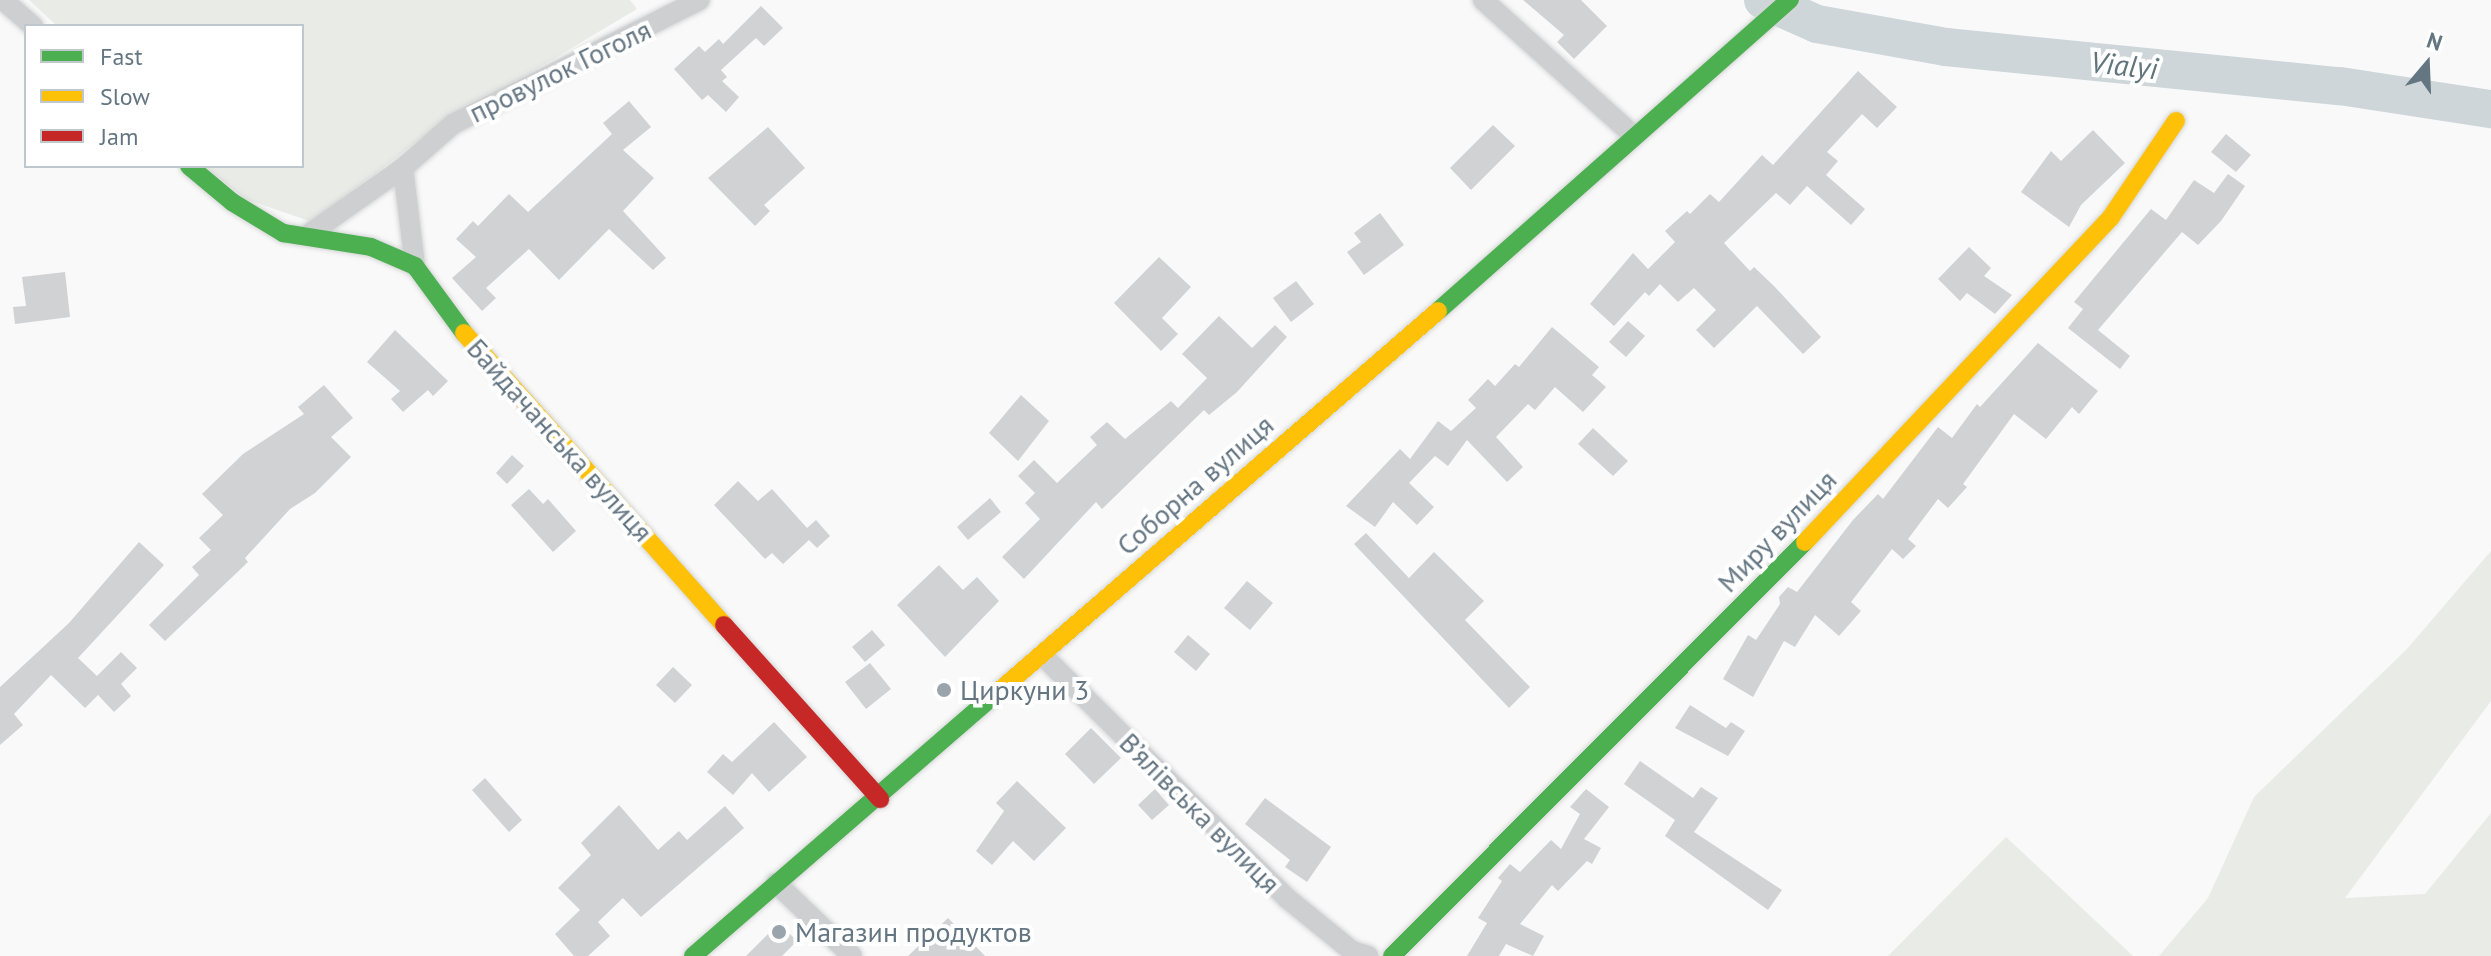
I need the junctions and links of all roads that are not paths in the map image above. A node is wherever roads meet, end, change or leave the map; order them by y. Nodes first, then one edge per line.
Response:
1 (3, 0) edge
2 (700, 0) edge
3 (1483, 0) edge
4 (1790, 0) edge
5 (31, 24) edge
6 (2176, 121) dead end
7 (1634, 136) junction
8 (192, 168) edge
9 (403, 168) junction
10 (309, 234) junction
11 (415, 266) junction
12 (1043, 656) junction
13 (880, 799) junction
14 (776, 883) junction
15 (693, 956) edge
16 (852, 956) edge
17 (1368, 956) edge
18 (1392, 956) edge

1 - 5 street
2 - 9 street, провулок Гоголя
3 - 7 street
4 - 7 street, Соборна вулиця
6 - 18 street, Миру вулиця
7 - 12 street, Соборна вулиця
8 - 10 street
9 - 10 street, провулок Гоголя
9 - 11 street
10 - 11 street
11 - 13 street, Байдачанська вулиця
12 - 13 street, Соборна вулиця
12 - 17 street, В’ялівська вулиця
13 - 14 street, Соборна вулиця
14 - 15 street, Соборна вулиця
14 - 16 street

